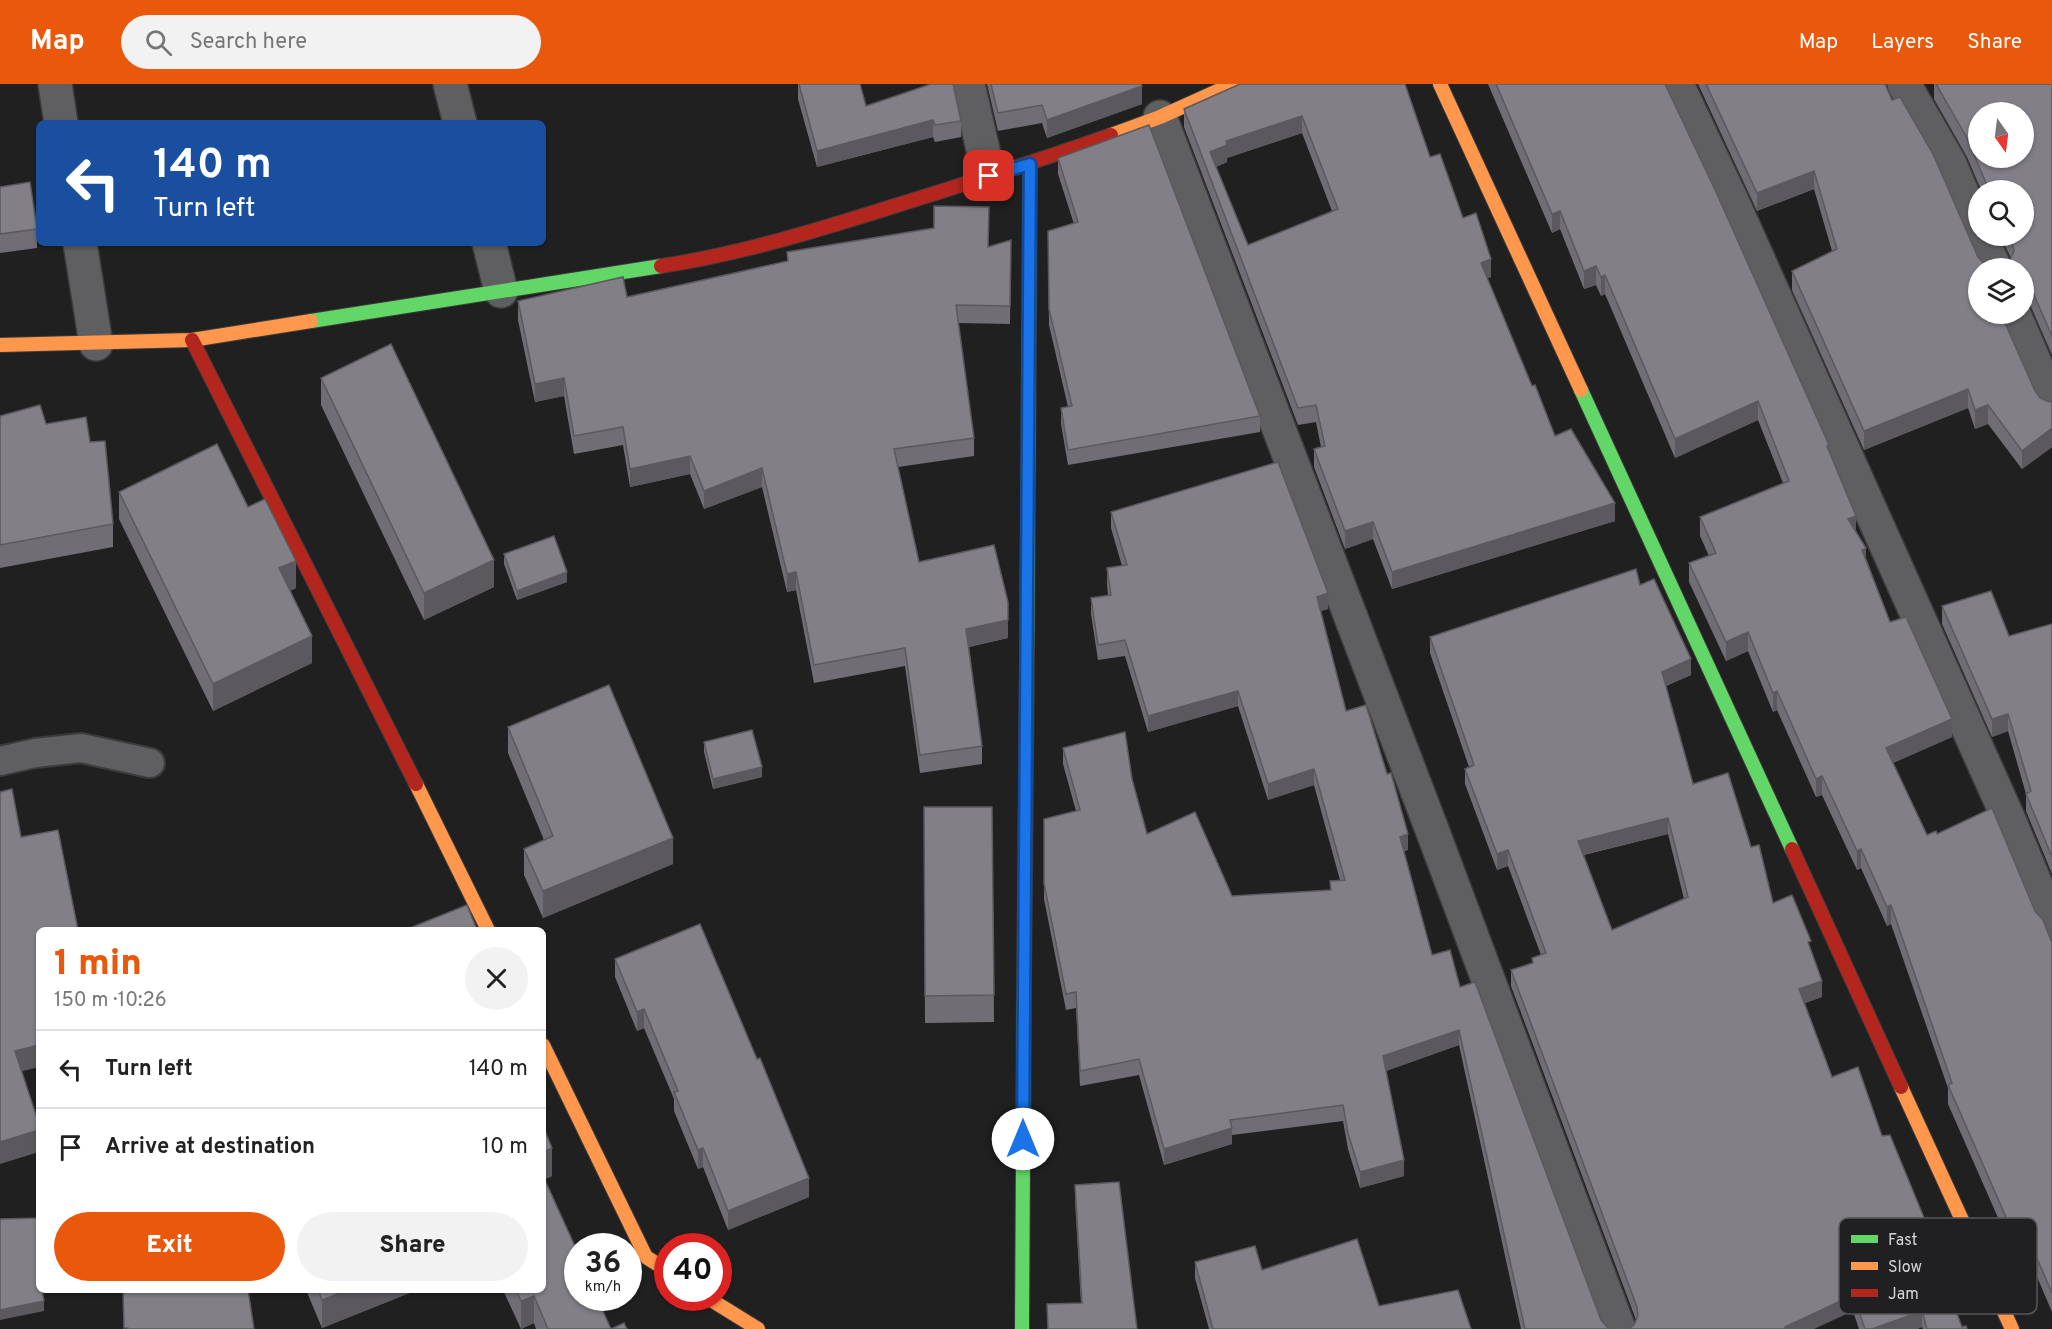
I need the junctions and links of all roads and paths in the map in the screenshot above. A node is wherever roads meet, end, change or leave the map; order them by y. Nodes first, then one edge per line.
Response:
1 (55, 84) edge
2 (450, 84) edge
3 (968, 84) edge
4 (1233, 84) edge
5 (1440, 84) edge
6 (1677, 84) edge
7 (1915, 88) edge
8 (1160, 117) junction
9 (61, 120) edge
10 (459, 120) edge
11 (1030, 164) junction
12 (989, 176) junction
13 (1968, 207) edge
14 (80, 246) edge
15 (490, 246) edge
16 (501, 291) junction
17 (2018, 324) edge
18 (192, 340) junction
19 (96, 344) junction
20 (0, 345) edge
21 (2052, 402) edge
22 (0, 761) edge
23 (150, 763) dead end
24 (2052, 923) edge
25 (487, 927) edge
26 (546, 1051) edge
27 (1961, 1218) edge
28 (654, 1262) edge
29 (729, 1311) edge
30 (2005, 1314) edge
31 (758, 1329) edge
32 (1022, 1329) edge
33 (1619, 1329) edge
34 (2012, 1329) edge

1 - 9 street
2 - 10 street
3 - 12 street
4 - 8 main road
5 - 27 main road
6 - 24 street
7 - 13 street
8 - 11 main road
8 - 33 street
11 - 12 main road
11 - 32 main road
12 - 16 main road
14 - 19 street
15 - 16 street
16 - 18 main road
17 - 21 street
18 - 19 main road
18 - 25 main road
19 - 20 main road
22 - 23 lane
26 - 28 main road
29 - 31 main road
30 - 34 main road

